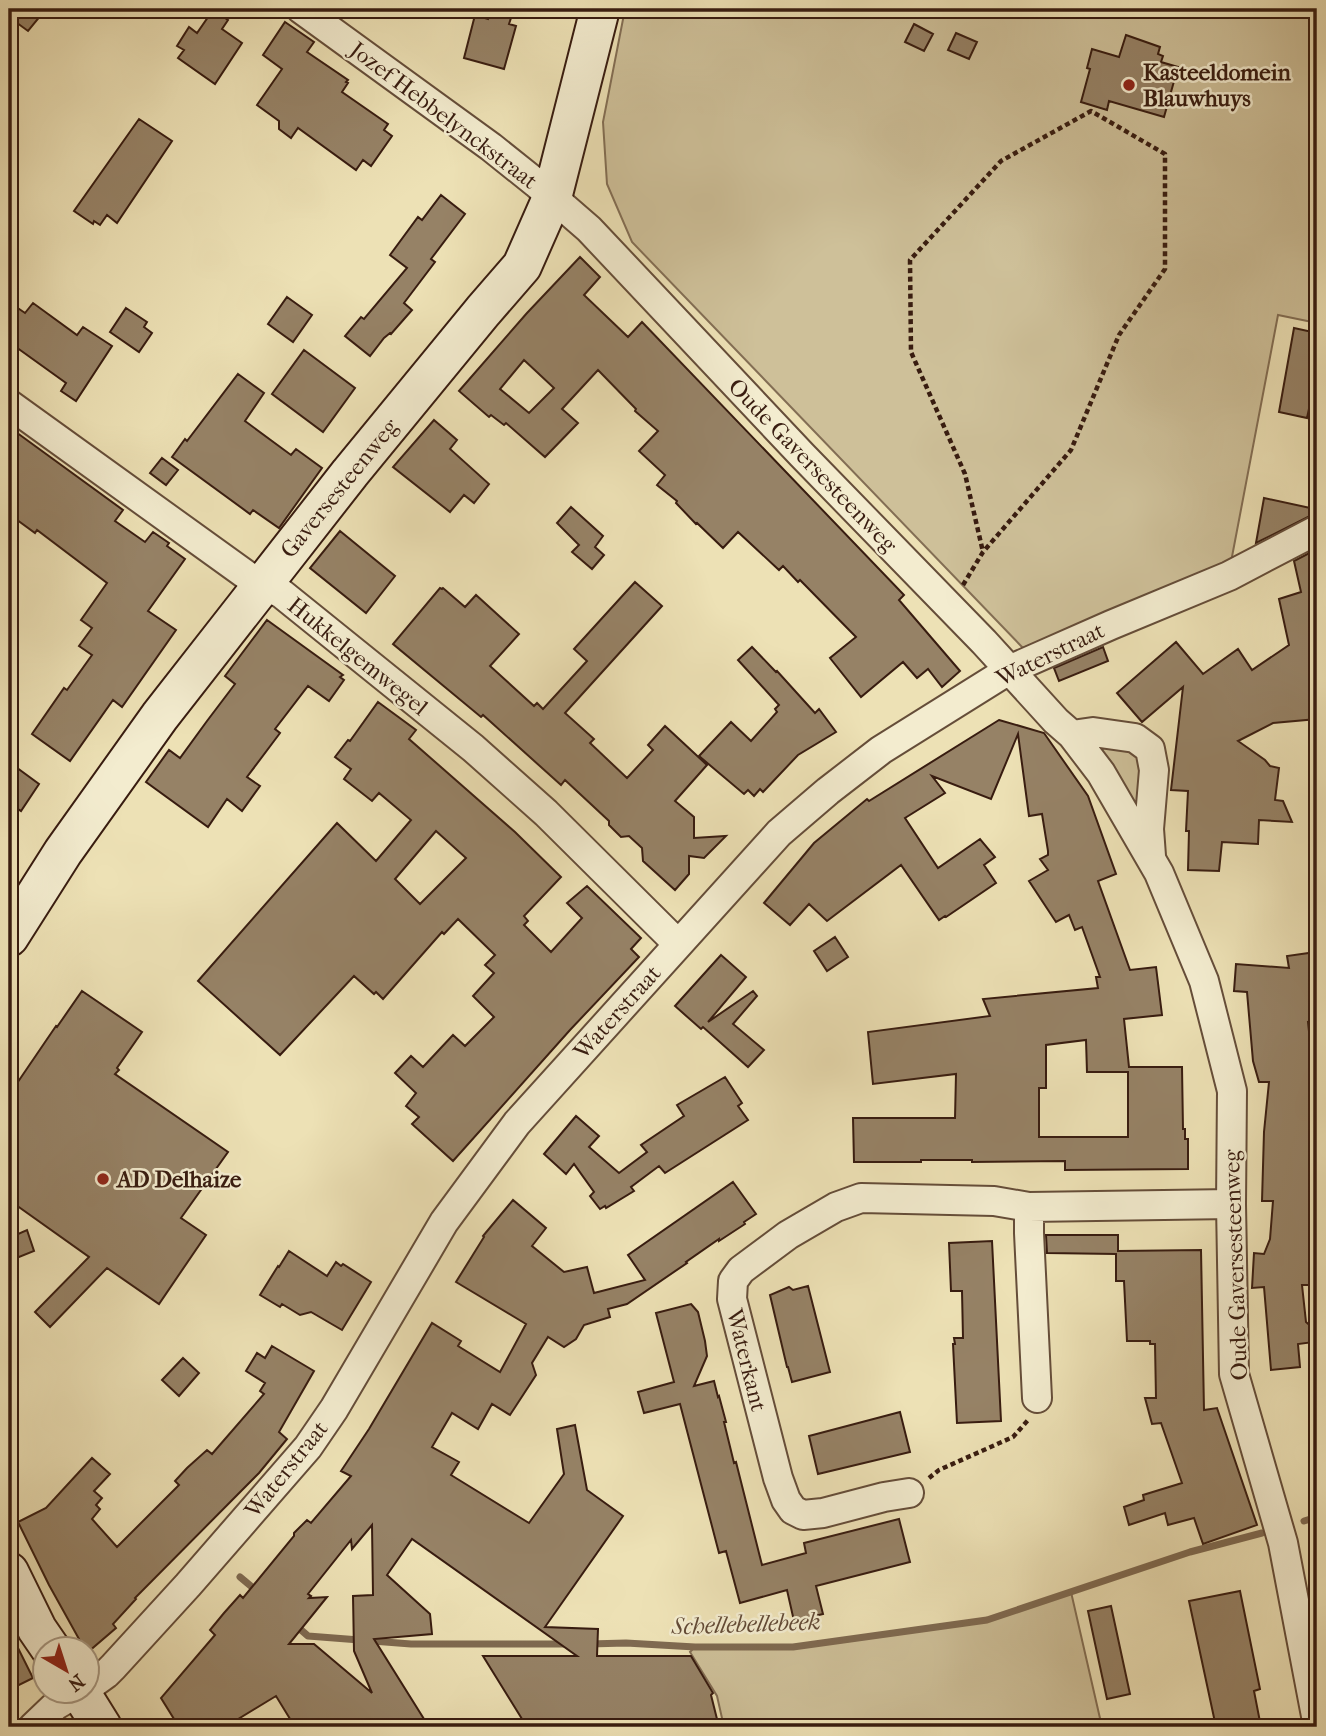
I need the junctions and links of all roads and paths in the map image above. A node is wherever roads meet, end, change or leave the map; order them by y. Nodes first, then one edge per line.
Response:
1 (301, 9) edge
2 (600, 9) edge
3 (552, 198) junction
4 (9, 404) edge
5 (1317, 530) edge
6 (983, 552) junction
7 (263, 584) junction
8 (949, 606) junction
9 (1009, 670) junction
10 (1072, 735) junction
11 (1151, 856) junction
12 (9, 937) edge
13 (678, 944) junction
14 (1231, 1204) junction
15 (1029, 1208) junction
16 (1037, 1398) joint
17 (909, 1493) joint
18 (9, 1572) edge
19 (40, 1634) edge
20 (102, 1677) edge
21 (58, 1704) edge
22 (90, 1704) edge
23 (1317, 1721) edge
24 (33, 1727) edge
25 (102, 1727) edge

1 - 3 street, Jozef Hebbelynckstraat
2 - 3 street, Gaversesteenweg
3 - 7 street, Gaversesteenweg
3 - 8 street, Oude Gaversesteenweg
4 - 7 street, Hukkelgemwegel
5 - 9 street, Waterstraat
6 - 6 path
6 - 8 path
7 - 12 street, Gaversesteenweg
7 - 13 street, Hukkelgemwegel
8 - 9 street, Oude Gaversesteenweg
9 - 10 street, Oude Gaversesteenweg
9 - 13 street, Waterstraat
10 - 11 street, Oude Gaversesteenweg
10 - 11 street, Oude Gaversesteenweg
11 - 14 street, Oude Gaversesteenweg
13 - 20 street, Waterstraat
14 - 15 street, Waterkant
14 - 23 street, Oude Gaversesteenweg
15 - 16 street
15 - 17 street, Waterkant
16 - 17 path
18 - 19 street
21 - 24 street, Waterstraat
22 - 25 street

